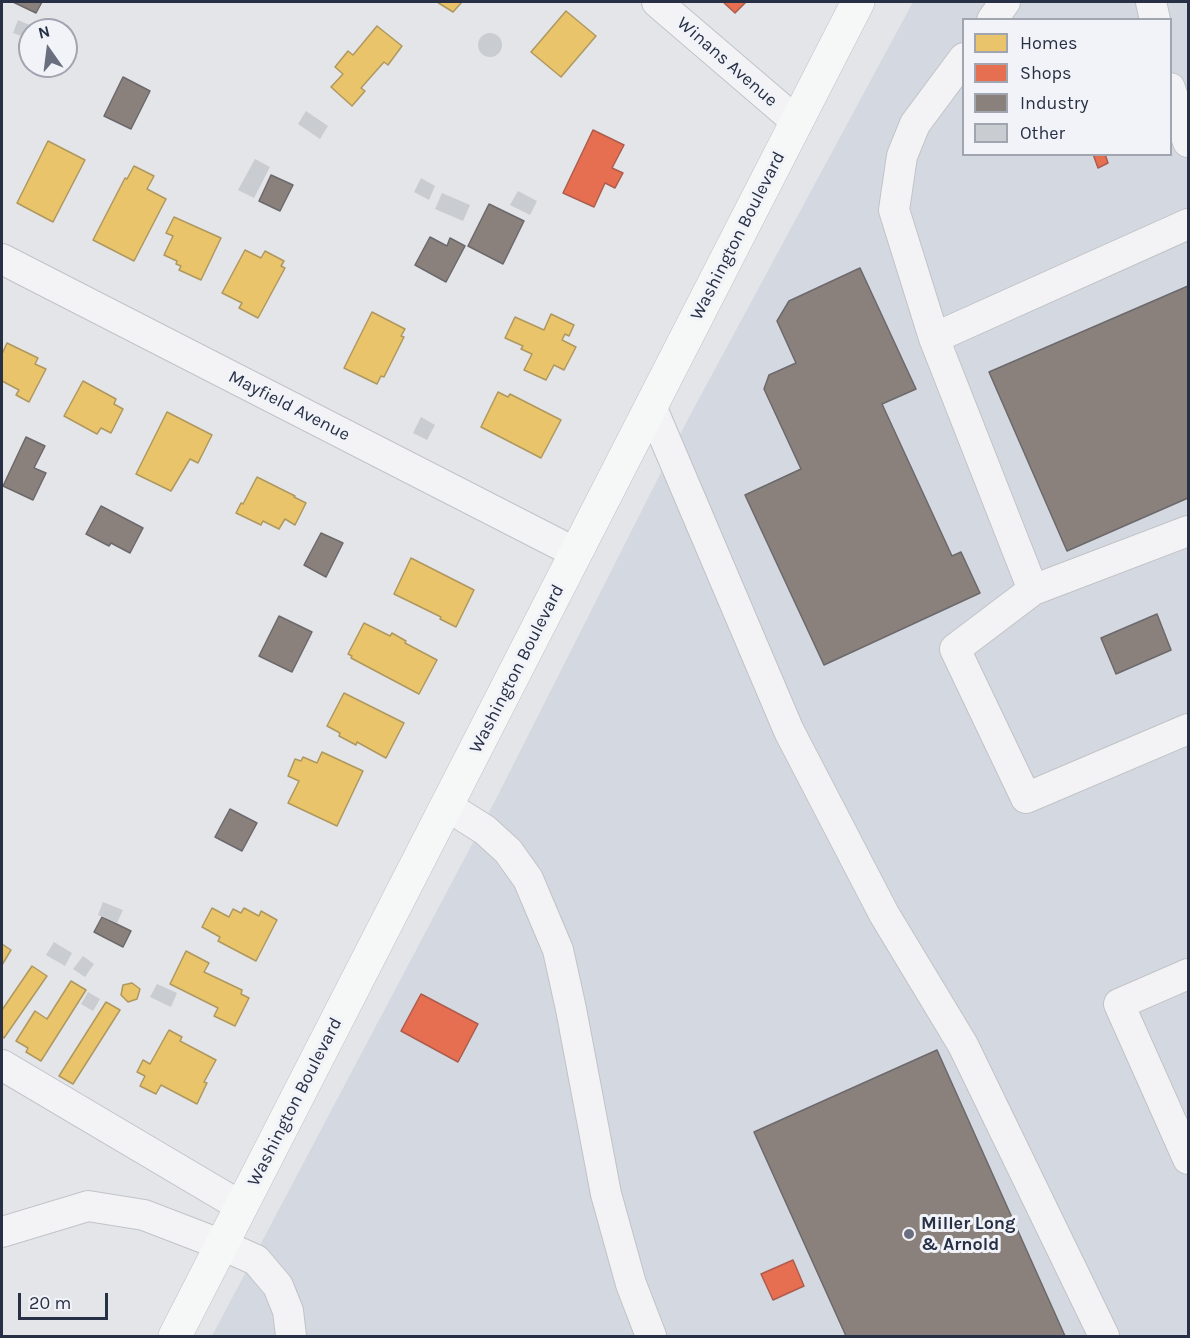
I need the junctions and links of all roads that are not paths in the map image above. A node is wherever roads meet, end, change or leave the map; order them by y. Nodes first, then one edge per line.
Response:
1 (657, 2) edge
2 (858, 2) edge
3 (1005, 2) edge
4 (1151, 2) edge
5 (993, 18) edge
6 (1155, 18) edge
7 (962, 59) edge
8 (1172, 94) edge
9 (797, 122) junction
10 (1188, 142) edge
11 (1188, 224) edge
12 (2, 259) edge
13 (934, 338) junction
14 (651, 406) junction
15 (1188, 531) edge
16 (576, 553) junction
17 (1033, 590) junction
18 (1188, 729) edge
19 (447, 806) junction
20 (1188, 974) edge
21 (2, 1065) edge
22 (1180, 1115) edge
23 (1188, 1159) edge
24 (242, 1206) junction
25 (2, 1232) edge
26 (222, 1245) junction
27 (175, 1336) edge
28 (291, 1336) edge
29 (651, 1336) edge
30 (1104, 1336) edge

1 - 9 street, Winans Avenue
2 - 9 main road, Washington Boulevard
3 - 5 street
4 - 6 street
7 - 13 street
8 - 10 street
9 - 14 main road, Washington Boulevard
11 - 13 street
12 - 16 street, Mayfield Avenue
13 - 17 street
14 - 16 main road, Washington Boulevard
14 - 30 street
15 - 17 street
16 - 19 main road, Washington Boulevard
17 - 18 street
19 - 24 main road, Washington Boulevard
19 - 29 street
20 - 22 street
21 - 24 street
22 - 23 street
24 - 26 main road, Washington Boulevard
25 - 26 street
26 - 27 main road, Washington Boulevard
26 - 28 street

